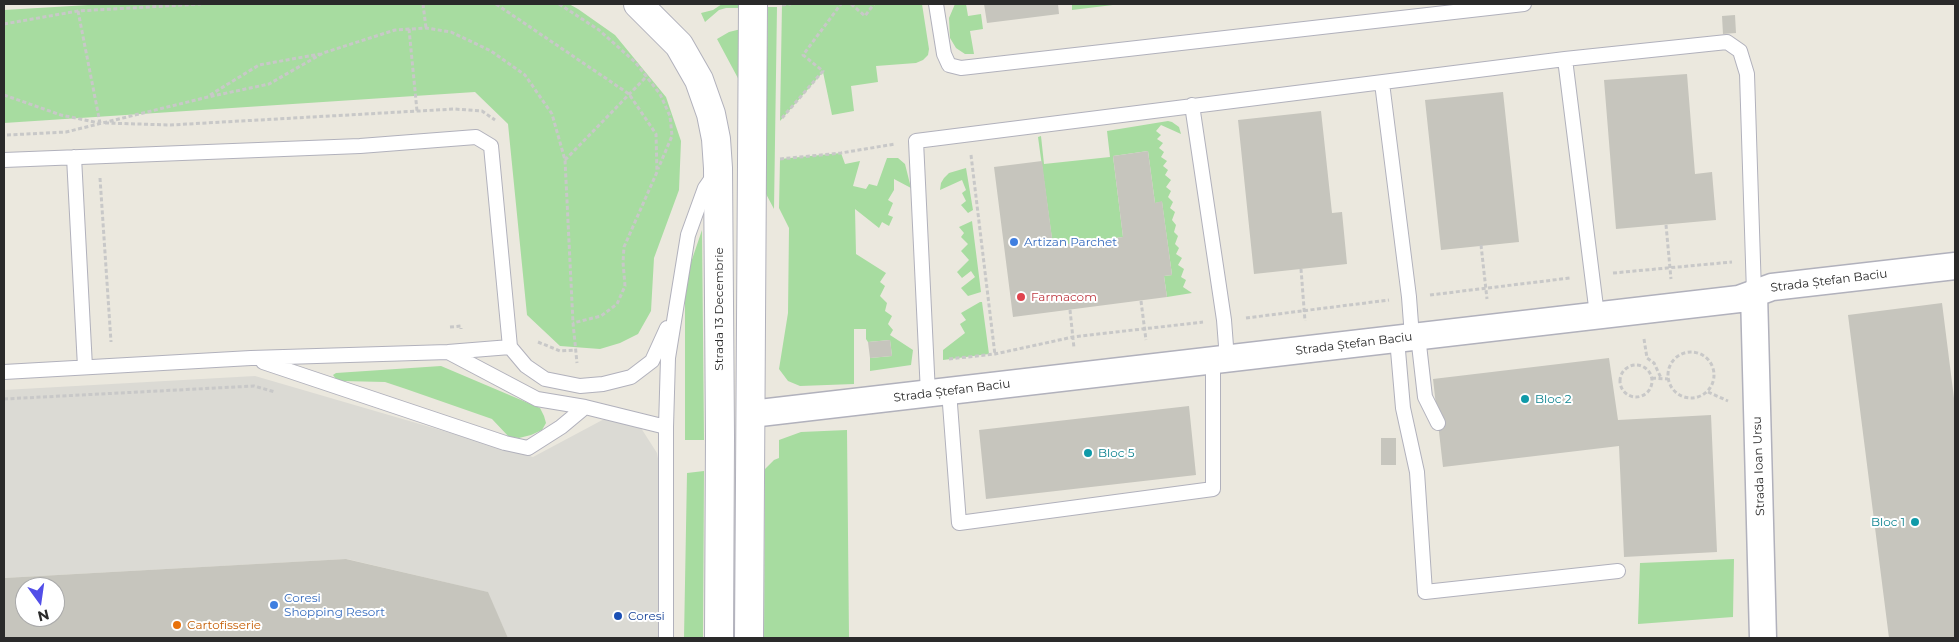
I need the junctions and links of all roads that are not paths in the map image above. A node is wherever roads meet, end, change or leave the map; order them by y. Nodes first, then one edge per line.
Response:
1 (638, 4) edge
2 (753, 4) edge
3 (936, 4) edge
4 (1524, 4) edge
5 (1565, 59) junction
6 (1382, 83) junction
7 (1192, 105) junction
8 (74, 157) junction
9 (4, 160) edge
10 (718, 168) junction
11 (1955, 266) edge
12 (1754, 293) junction
13 (674, 311) junction
14 (1597, 315) junction
15 (1409, 337) junction
16 (510, 347) junction
17 (448, 352) junction
18 (251, 358) junction
19 (1220, 360) junction
20 (85, 366) junction
21 (4, 372) edge
22 (938, 393) junction
23 (585, 407) junction
24 (751, 414) junction
25 (1438, 423) dead end
26 (666, 427) junction
27 (1618, 571) dead end
28 (666, 638) edge
29 (719, 638) edge
30 (749, 638) edge
31 (1764, 638) edge

1 - 10 main road, Strada 13 Decembrie
2 - 24 main road
3 - 4 lane
5 - 6 lane
5 - 12 lane
5 - 14 lane
6 - 7 lane
6 - 15 lane
7 - 19 lane
7 - 22 lane
8 - 9 lane
8 - 16 lane
8 - 20 lane
10 - 13 lane
10 - 29 main road, Strada 13 Decembrie
11 - 12 street, Strada Ștefan Baciu
12 - 14 street, Strada Ștefan Baciu
12 - 31 street, Strada Ioan Ursu
13 - 16 lane
13 - 26 lane
14 - 15 street, Strada Ștefan Baciu
15 - 19 street, Strada Ștefan Baciu
15 - 25 lane
15 - 27 lane
16 - 17 lane
17 - 18 lane
17 - 23 lane
18 - 20 lane
18 - 23 lane
19 - 22 street, Strada Ștefan Baciu
19 - 22 lane
20 - 21 lane
22 - 24 street, Strada Ștefan Baciu
23 - 26 lane
24 - 30 main road
26 - 28 lane

